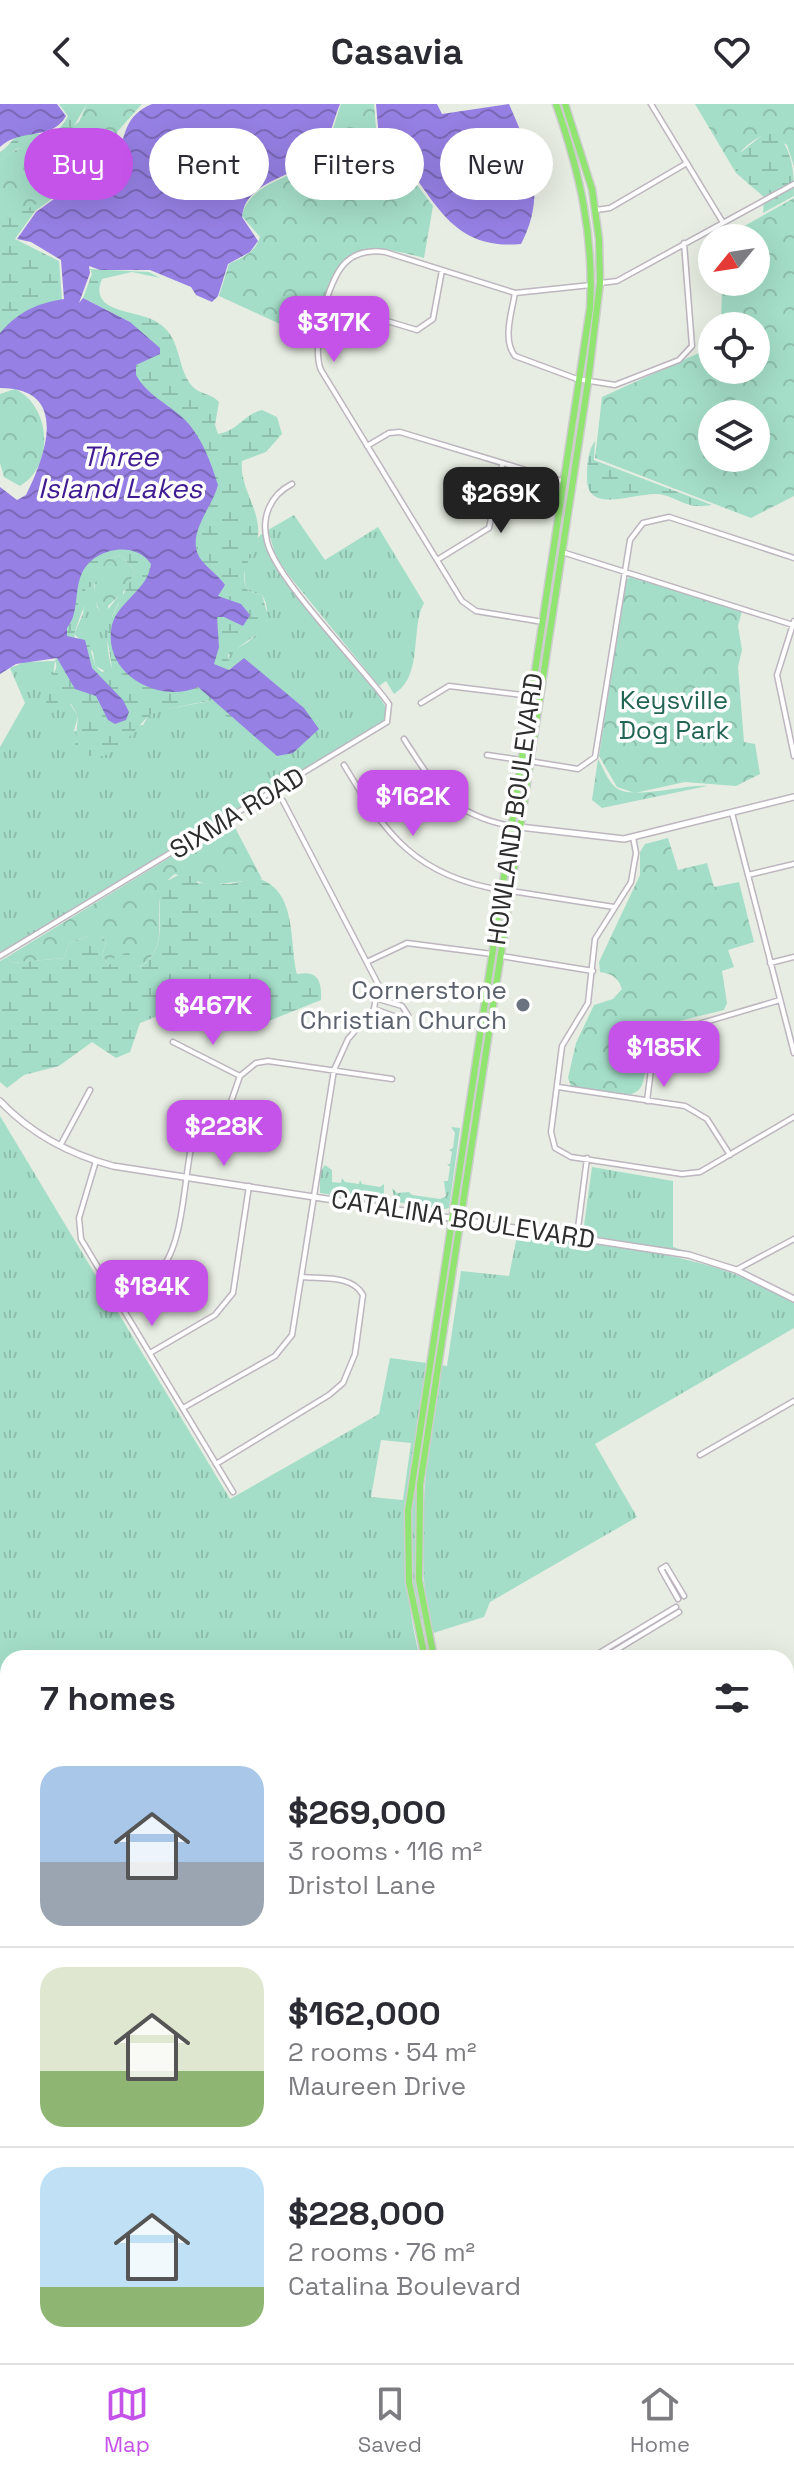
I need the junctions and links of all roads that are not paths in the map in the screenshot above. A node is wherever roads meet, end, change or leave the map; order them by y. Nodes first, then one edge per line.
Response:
1 (556, 104) edge
2 (565, 104) edge
3 (651, 104) edge
4 (687, 163) junction
5 (794, 184) edge
6 (596, 210) junction
7 (722, 221) junction
8 (684, 243) junction
9 (442, 270) junction
10 (591, 271) junction
11 (600, 283) junction
12 (591, 285) junction
13 (515, 293) junction
14 (327, 303) junction
15 (580, 380) junction
16 (588, 382) junction
17 (367, 446) junction
18 (502, 465) junction
19 (565, 482) junction
20 (292, 484) dead end
21 (554, 550) junction
22 (562, 552) junction
23 (794, 558) edge
24 (437, 560) junction
25 (624, 572) junction
26 (543, 622) junction
27 (793, 623) edge
28 (531, 696) junction
29 (421, 703) dead end
30 (792, 734) edge
31 (404, 739) dead end
32 (487, 755) dead end
33 (794, 756) edge
34 (521, 760) junction
35 (529, 761) junction
36 (344, 765) dead end
37 (794, 797) edge
38 (283, 801) dead end
39 (732, 813) junction
40 (515, 827) junction
41 (633, 837) junction
42 (794, 864) edge
43 (748, 875) junction
44 (501, 890) junction
45 (511, 891) junction
46 (614, 907) junction
47 (497, 955) junction
48 (0, 956) edge
49 (794, 957) edge
50 (369, 961) junction
51 (770, 963) junction
52 (593, 971) junction
53 (378, 999) junction
54 (780, 1000) junction
55 (374, 1009) junction
56 (173, 1042) dead end
57 (794, 1053) edge
58 (334, 1070) junction
59 (240, 1076) junction
60 (392, 1079) dead end
61 (558, 1087) junction
62 (90, 1090) dead end
63 (0, 1101) edge
64 (647, 1101) junction
65 (794, 1117) edge
66 (60, 1146) junction
67 (730, 1155) junction
68 (587, 1158) junction
69 (96, 1161) junction
70 (185, 1177) junction
71 (249, 1186) junction
72 (314, 1196) junction
73 (453, 1217) junction
74 (462, 1219) junction
75 (577, 1236) junction
76 (794, 1239) edge
77 (736, 1270) junction
78 (303, 1277) junction
79 (117, 1297) junction
80 (794, 1299) edge
81 (150, 1353) junction
82 (794, 1401) edge
83 (183, 1408) junction
84 (700, 1455) dead end
85 (216, 1464) junction
86 (233, 1492) dead end
87 (681, 1598) joint
88 (678, 1609) dead end
89 (615, 1647) junction
90 (423, 1650) edge
91 (432, 1650) edge
92 (608, 1650) edge
93 (612, 1650) edge

1 - 10 main road, HOWLAND BOULEVARD
2 - 6 main road, HOWLAND BOULEVARD
3 - 4 street
4 - 6 street
4 - 7 street
5 - 7 street
6 - 11 main road, HOWLAND BOULEVARD
7 - 8 street
8 - 11 street
8 - 16 street
9 - 13 street
9 - 14 street
9 - 14 street
10 - 11 main road
10 - 12 main road, HOWLAND BOULEVARD
11 - 16 main road, HOWLAND BOULEVARD
12 - 13 street
12 - 15 main road, HOWLAND BOULEVARD
13 - 15 street
14 - 17 street
15 - 16 street
15 - 19 main road, HOWLAND BOULEVARD
16 - 22 main road, HOWLAND BOULEVARD
17 - 18 street
17 - 24 street
18 - 19 street
18 - 24 street
19 - 21 main road, HOWLAND BOULEVARD
20 - 48 street, SIXMA ROAD
21 - 22 street
21 - 26 main road, HOWLAND BOULEVARD
22 - 25 street
22 - 35 main road, HOWLAND BOULEVARD
23 - 25 street
24 - 26 street
25 - 27 street
25 - 35 street
26 - 28 main road, HOWLAND BOULEVARD
27 - 30 street
28 - 29 street
28 - 34 main road, HOWLAND BOULEVARD
30 - 33 street
31 - 40 street
32 - 34 street
34 - 40 main road, HOWLAND BOULEVARD
35 - 40 main road, HOWLAND BOULEVARD
36 - 44 street
37 - 39 street
38 - 50 street
39 - 41 street
39 - 43 street
40 - 41 street
40 - 44 main road, HOWLAND BOULEVARD
40 - 45 main road, HOWLAND BOULEVARD
41 - 46 street
42 - 43 street
43 - 51 street
44 - 47 main road, HOWLAND BOULEVARD
45 - 46 street
45 - 47 main road, HOWLAND BOULEVARD
46 - 52 street
47 - 50 street
47 - 52 street
47 - 73 main road, HOWLAND BOULEVARD
47 - 74 main road, HOWLAND BOULEVARD
49 - 51 street
50 - 53 street
51 - 54 street
52 - 61 street
53 - 55 street
53 - 55 street
54 - 57 street
54 - 64 street
55 - 58 street
56 - 59 street
58 - 59 street
58 - 60 street
58 - 72 street
59 - 70 street
61 - 64 street
61 - 68 street
62 - 66 street
63 - 66 street, CATALINA BOULEVARD
64 - 67 street
65 - 67 street
66 - 69 street, CATALINA BOULEVARD
67 - 68 street
68 - 75 street
69 - 70 street, CATALINA BOULEVARD
69 - 79 street
70 - 71 street, CATALINA BOULEVARD
70 - 79 street
71 - 72 street, CATALINA BOULEVARD
71 - 81 street
72 - 73 street, CATALINA BOULEVARD
72 - 78 street
73 - 74 street, CATALINA BOULEVARD
73 - 90 main road, HOWLAND BOULEVARD
74 - 75 street, CATALINA BOULEVARD
74 - 91 main road, HOWLAND BOULEVARD
75 - 77 street, CATALINA BOULEVARD
76 - 77 street
77 - 80 street, CATALINA BOULEVARD
78 - 83 street
78 - 85 street
79 - 81 street
81 - 83 street
82 - 84 street
83 - 85 street
85 - 86 street
87 - 87 street
88 - 89 street
89 - 92 street
89 - 93 street

